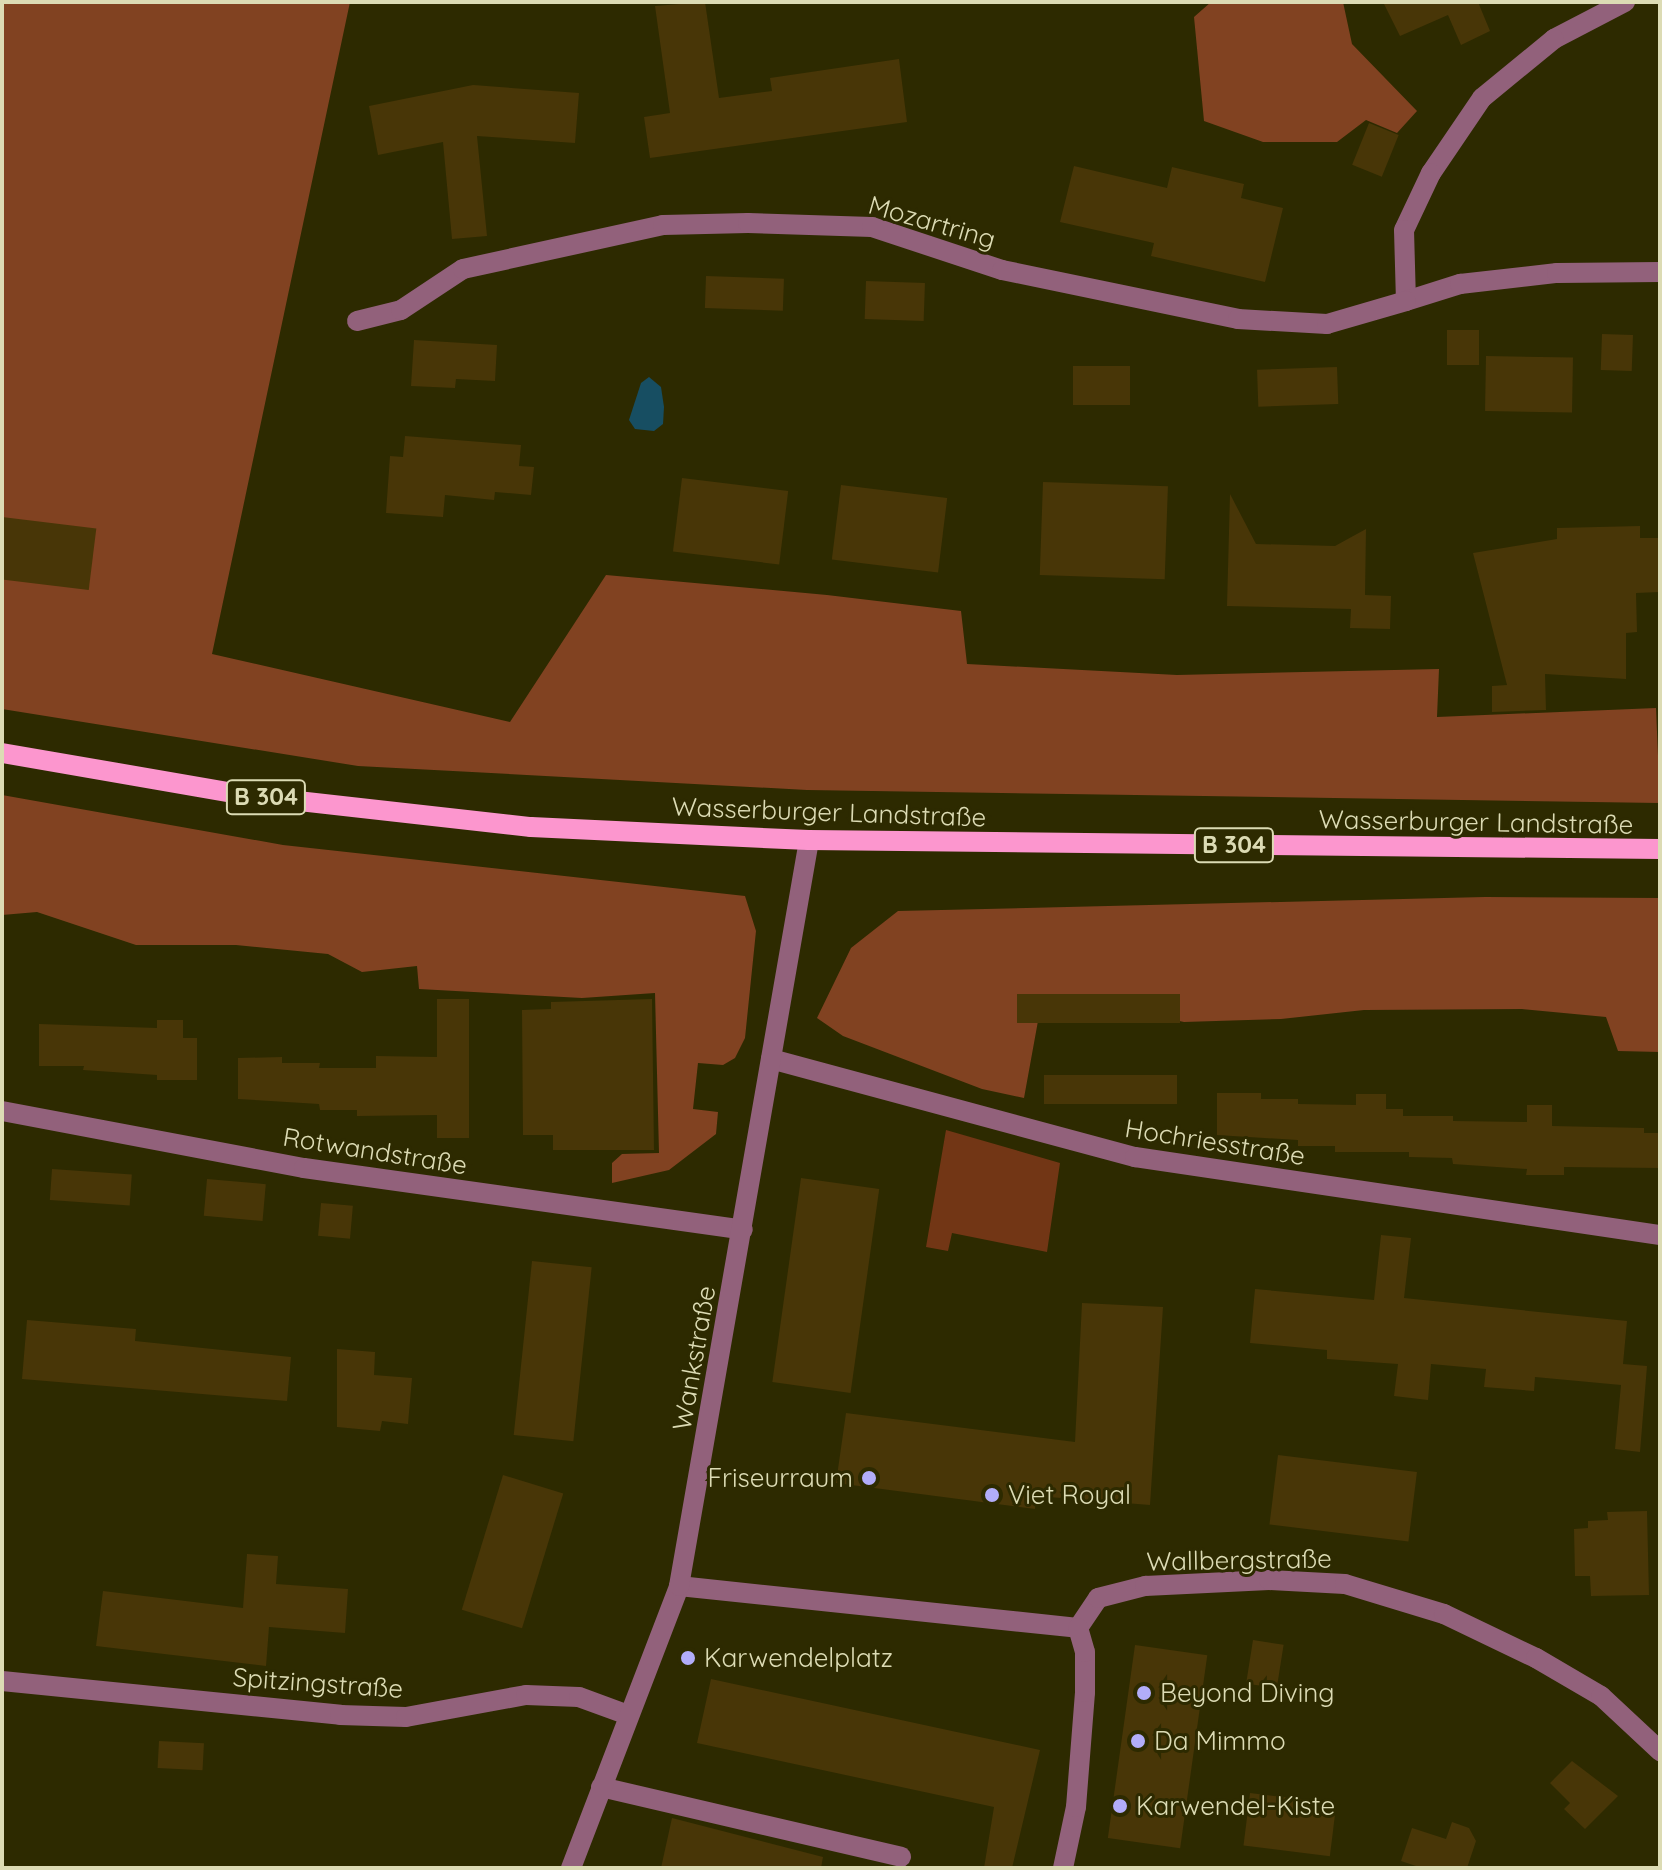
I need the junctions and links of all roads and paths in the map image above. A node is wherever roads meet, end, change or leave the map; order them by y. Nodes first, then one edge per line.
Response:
1 (1625, 2) edge
2 (1660, 272) edge
3 (1406, 301) junction
4 (357, 321) dead end
5 (2, 753) edge
6 (809, 840) junction
7 (1660, 849) edge
8 (771, 1059) junction
9 (2, 1111) edge
10 (743, 1230) junction
11 (1660, 1235) edge
12 (679, 1586) junction
13 (1078, 1628) junction
14 (2, 1681) edge
15 (628, 1715) junction
16 (1659, 1746) edge
17 (601, 1787) junction
18 (901, 1857) dead end
19 (571, 1868) edge
20 (1063, 1868) edge

1 - 3 street
2 - 3 street, Mozartring
3 - 4 street, Mozartring
5 - 6 main road, Wasserburger Landstraße / B 304
6 - 7 main road, Wasserburger Landstraße / B 304
6 - 8 street, Wankstraße
8 - 10 street, Wankstraße
8 - 11 street, Hochriesstraße
9 - 10 street, Rotwandstraße
10 - 12 street, Wankstraße
12 - 13 street
12 - 15 street, Wankstraße
13 - 16 street, Wallbergstraße
13 - 20 street
14 - 15 street, Spitzingstraße
15 - 17 street, Wankstraße
17 - 18 street
17 - 19 street, Wankstraße

